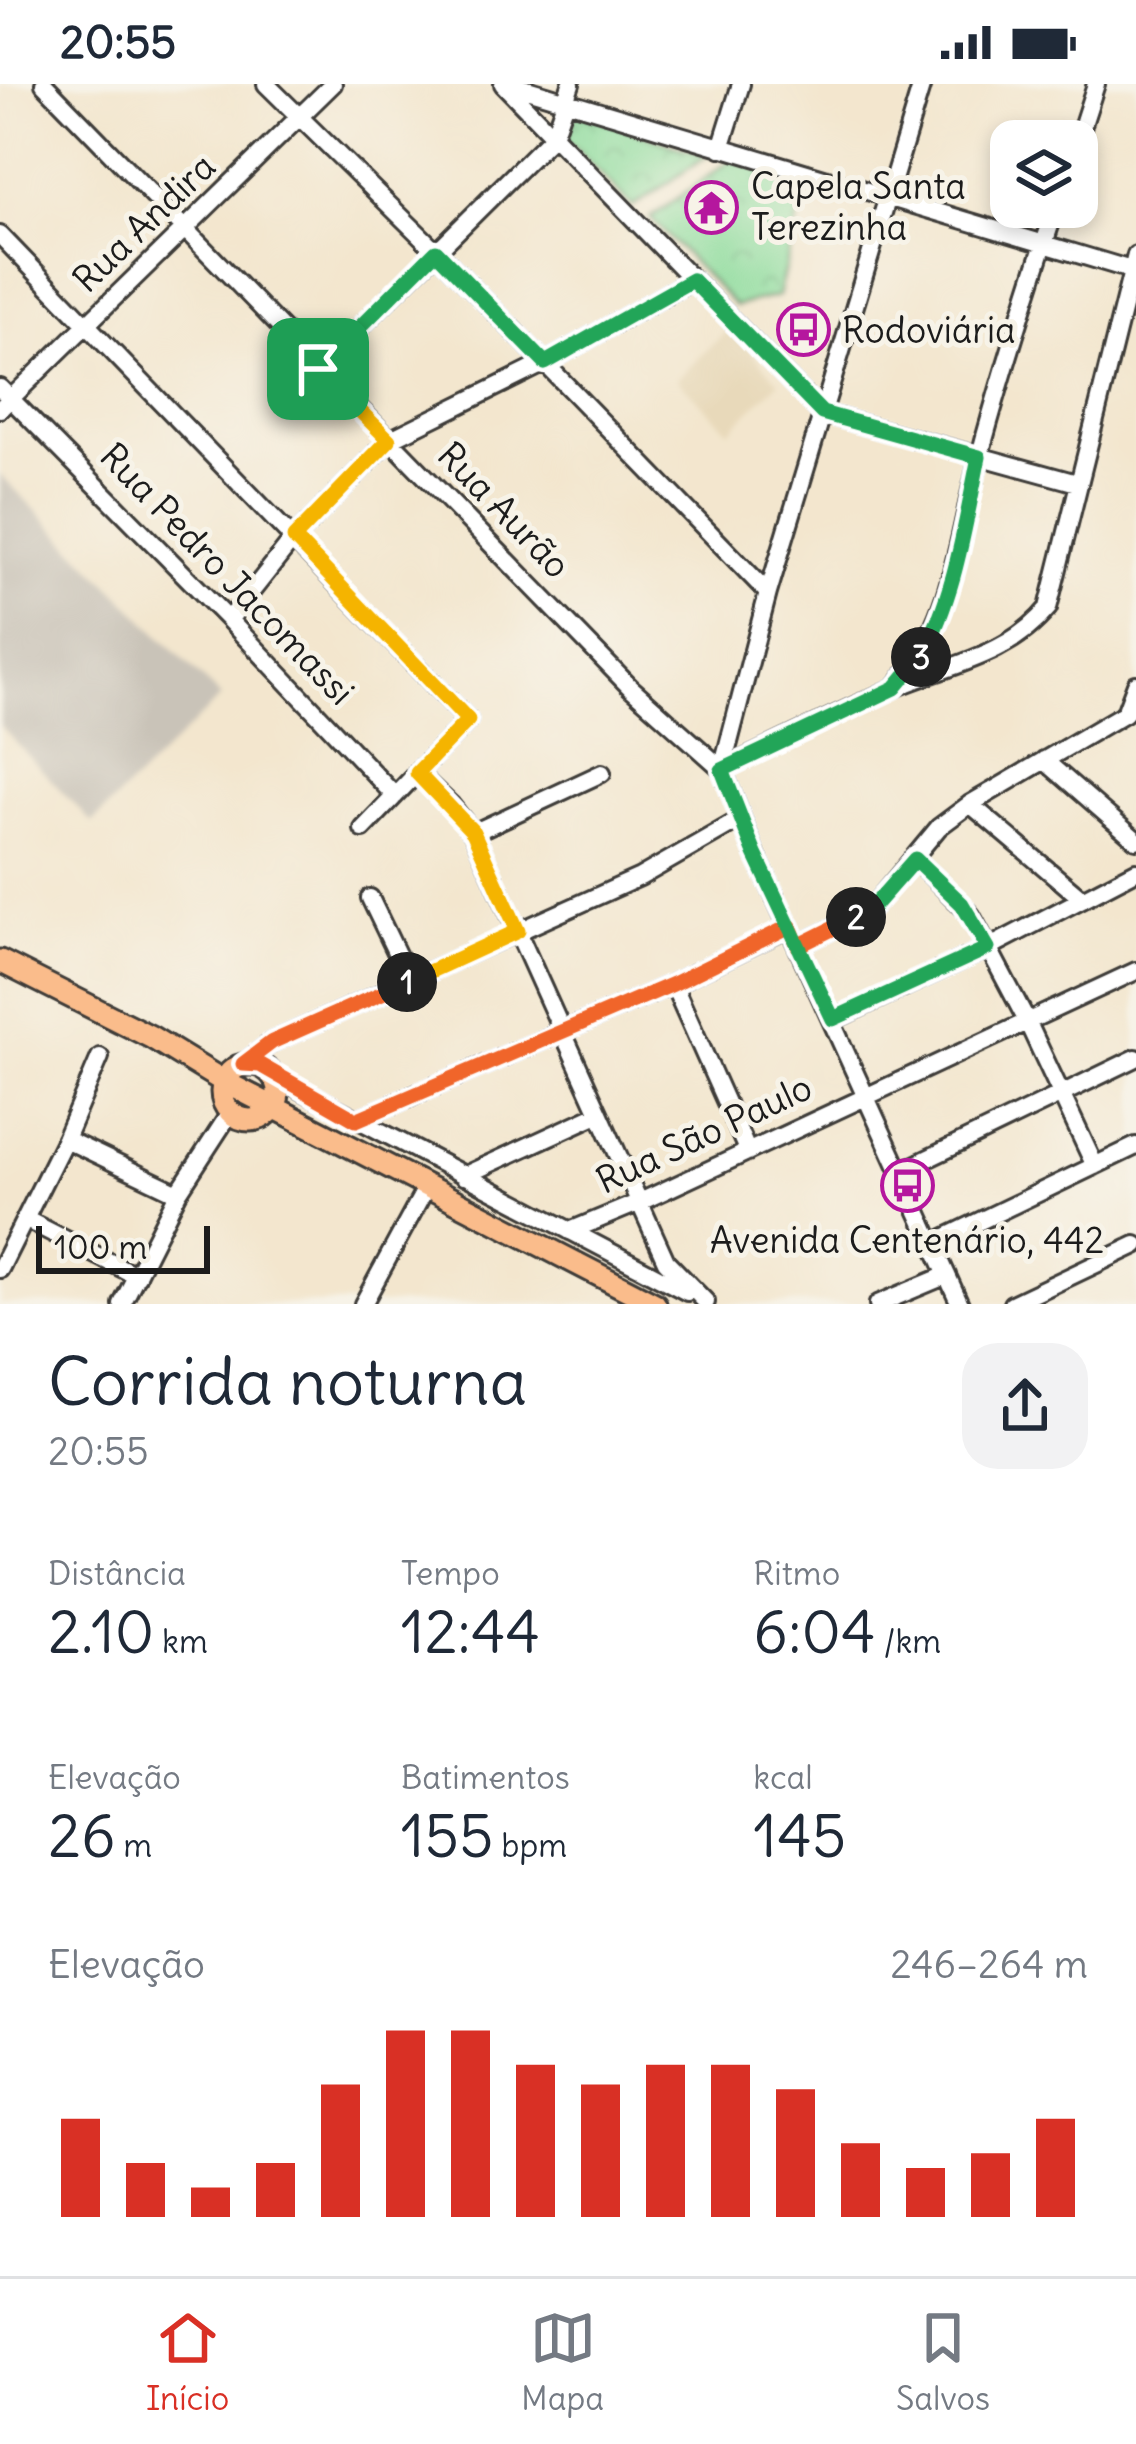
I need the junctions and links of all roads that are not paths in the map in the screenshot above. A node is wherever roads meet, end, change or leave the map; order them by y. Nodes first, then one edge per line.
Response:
1 (44, 84) edge
2 (266, 84) edge
3 (333, 84) edge
4 (507, 84) edge
5 (741, 84) edge
6 (922, 84) edge
7 (1096, 84) edge
8 (569, 92) edge
9 (298, 117) junction
10 (1084, 120) edge
11 (553, 136) junction
12 (721, 148) junction
13 (888, 198) junction
14 (1049, 228) edge
15 (185, 232) junction
16 (0, 235) edge
17 (1044, 244) junction
18 (436, 251) junction
19 (1134, 263) edge
20 (692, 280) junction
21 (87, 324) junction
22 (545, 363) junction
23 (318, 369) junction
24 (4, 399) edge
25 (822, 413) junction
26 (389, 440) junction
27 (979, 457) junction
28 (1077, 483) junction
29 (294, 538) junction
30 (767, 593) junction
31 (229, 620) junction
32 (1136, 684) edge
33 (895, 688) junction
34 (1131, 719) edge
35 (1044, 760) junction
36 (722, 770) junction
37 (417, 773) junction
38 (602, 773) dead end
39 (395, 796) junction
40 (970, 804) junction
41 (741, 819) junction
42 (364, 829) dead end
43 (473, 832) junction
44 (1136, 840) edge
45 (915, 859) junction
46 (1136, 871) edge
47 (1080, 897) junction
48 (370, 898) dead end
49 (790, 926) junction
50 (518, 931) junction
51 (798, 946) junction
52 (988, 948) junction
53 (0, 961) edge
54 (1136, 970) edge
55 (410, 981) junction
56 (673, 984) junction
57 (833, 1019) junction
58 (1027, 1021) junction
59 (562, 1030) junction
60 (100, 1057) dead end
61 (1136, 1058) edge
62 (243, 1064) junction
63 (273, 1075) junction
64 (223, 1082) junction
65 (1062, 1094) junction
66 (865, 1096) junction
67 (274, 1107) junction
68 (230, 1113) junction
69 (598, 1114) junction
70 (356, 1120) junction
71 (65, 1139) junction
72 (1136, 1146) edge
73 (748, 1152) junction
74 (1095, 1166) junction
75 (900, 1172) junction
76 (463, 1177) junction
77 (427, 1186) junction
78 (178, 1193) junction
79 (640, 1202) junction
80 (25, 1219) junction
81 (570, 1231) junction
82 (934, 1243) junction
83 (1136, 1245) edge
84 (0, 1269) edge
85 (947, 1275) junction
86 (137, 1276) junction
87 (709, 1303) edge
88 (122, 1304) edge
89 (363, 1304) edge
90 (655, 1304) edge
91 (878, 1304) edge
92 (960, 1304) edge
93 (1012, 1304) edge

1 - 15 street, Rua Aurão
2 - 9 street
3 - 9 street, Rua Andira
4 - 8 street
4 - 11 street
5 - 12 street
6 - 13 street
7 - 10 street
8 - 11 street
8 - 12 street
9 - 15 street, Rua Andira
9 - 18 street
11 - 18 street
11 - 20 street
12 - 13 street
13 - 17 street
13 - 25 street
14 - 17 street
15 - 21 street, Rua Andira
15 - 23 street, Rua Aurão
16 - 21 street
17 - 19 street
17 - 27 street
18 - 22 street
18 - 23 street
19 - 28 street
20 - 22 street
20 - 25 street
21 - 24 street, Rua Andira
21 - 29 street
22 - 26 street
22 - 30 street
23 - 26 street, Rua Aurão
24 - 31 street, Rua Pedro Jacomassi
25 - 27 street
25 - 30 street
26 - 29 street
26 - 36 street, Rua Aurão
27 - 28 street
27 - 33 street
28 - 33 street
29 - 31 street
29 - 37 street
30 - 36 street
31 - 39 street, Rua Pedro Jacomassi
32 - 34 street
33 - 36 street
34 - 35 street
35 - 40 street
35 - 44 street
36 - 41 street
37 - 39 street
37 - 43 street
38 - 43 street
39 - 42 street
40 - 45 street
40 - 47 street
41 - 49 street
41 - 50 street
43 - 50 street
45 - 51 street
45 - 52 street
46 - 47 street
47 - 52 street
48 - 55 street
49 - 51 street
49 - 56 street
50 - 55 street
50 - 59 street
51 - 57 street
52 - 57 street
52 - 58 street
53 - 64 main road
54 - 58 street, Rua São Paulo
55 - 62 street
56 - 59 street
56 - 73 street
57 - 66 street
58 - 65 street
58 - 66 street, Rua São Paulo
59 - 69 street
59 - 70 street
60 - 71 street
61 - 65 street
62 - 63 main road
62 - 64 main road
63 - 67 main road
63 - 70 street
64 - 67 main road
64 - 68 main road
65 - 74 street
65 - 75 street
66 - 73 street, Rua São Paulo
66 - 75 street
67 - 68 main road
67 - 77 main road
68 - 78 street
69 - 76 street
69 - 79 street
70 - 76 street
71 - 78 street
71 - 80 street
72 - 74 street
73 - 79 street, Rua São Paulo
74 - 82 street
75 - 82 street
76 - 81 street
77 - 89 street
77 - 90 main road
78 - 86 street
79 - 81 street, Rua São Paulo
79 - 87 street
80 - 84 street
80 - 86 street
81 - 87 street
82 - 85 street
83 - 93 street
85 - 91 street
85 - 92 street
86 - 88 street

